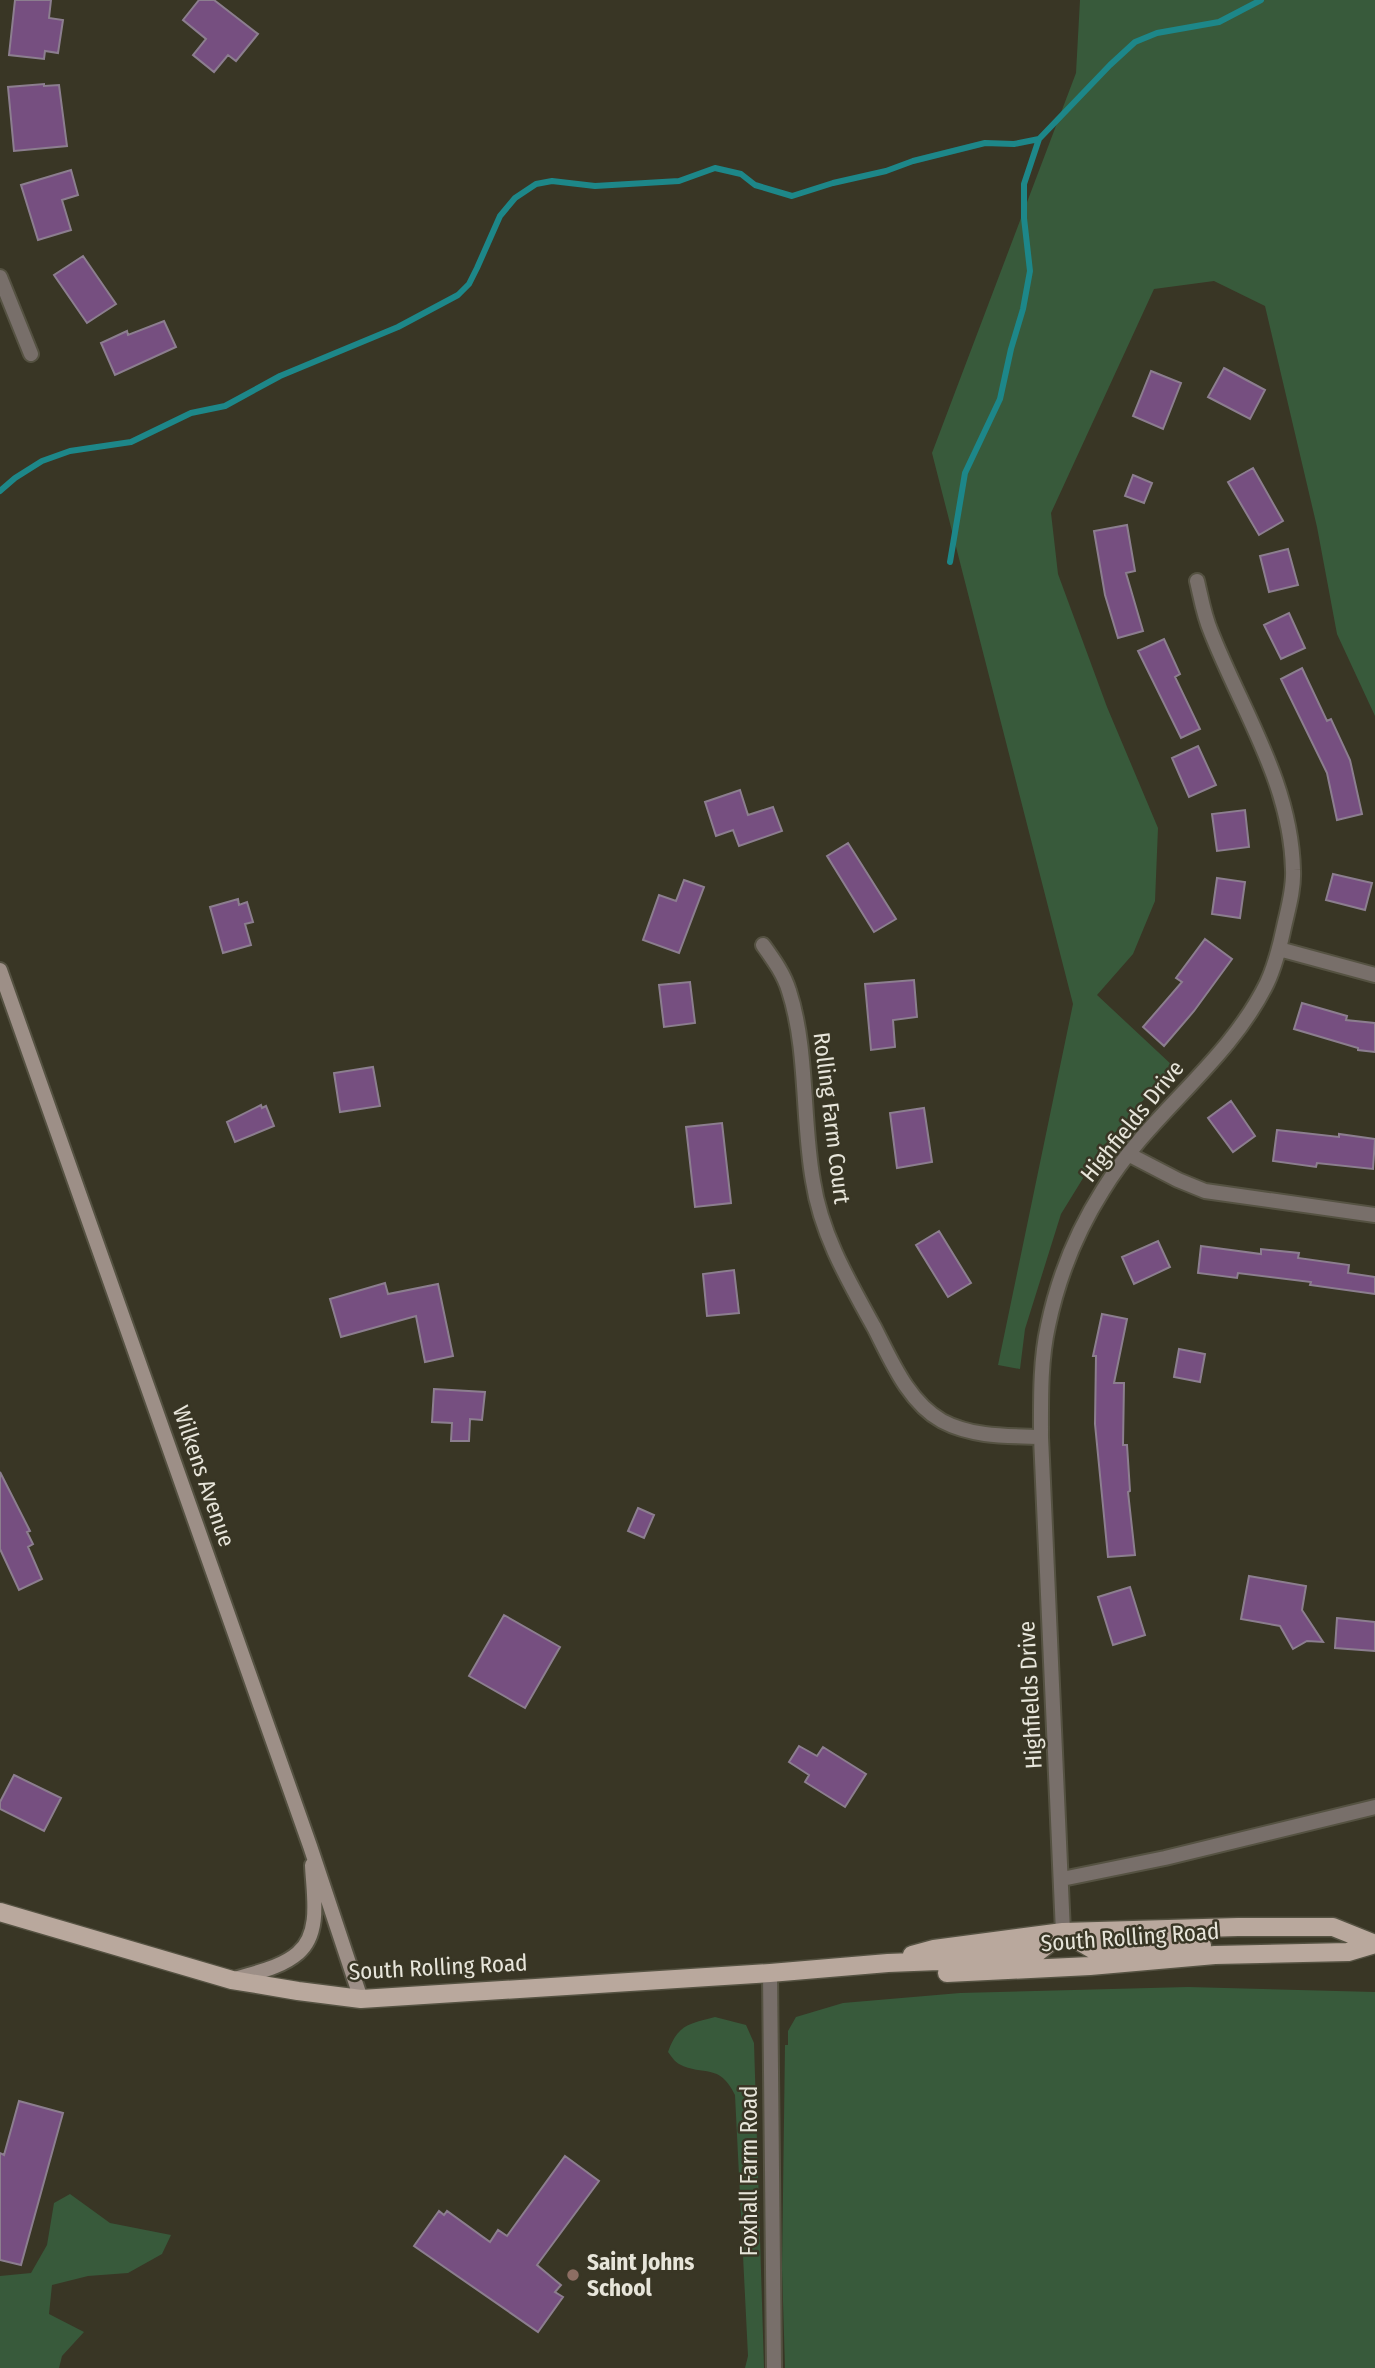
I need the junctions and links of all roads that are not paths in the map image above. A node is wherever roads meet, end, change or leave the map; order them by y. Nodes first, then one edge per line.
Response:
1 (0, 276) edge
2 (31, 354) dead end
3 (1197, 581) dead end
4 (763, 945) dead end
5 (1279, 949) junction
6 (0, 970) edge
7 (1375, 975) edge
8 (1128, 1154) junction
9 (1375, 1215) edge
10 (1041, 1437) junction
11 (1375, 1807) edge
12 (310, 1846) junction
13 (1062, 1880) junction
14 (0, 1912) edge
15 (1063, 1932) junction
16 (1375, 1944) edge
17 (888, 1963) junction
18 (771, 1973) junction
19 (232, 1980) junction
20 (361, 1999) junction
21 (775, 2368) edge

1 - 2 street
3 - 5 street, Highfields Drive
4 - 10 street, Rolling Farm Court
5 - 7 street
5 - 8 street, Highfields Drive
6 - 12 main road, Wilkens Avenue
8 - 9 street
8 - 10 street, Highfields Drive
10 - 13 street, Highfields Drive
11 - 13 street
12 - 19 main road
12 - 20 main road, Wilkens Avenue
13 - 15 street, Highfields Drive
14 - 19 main road, South Rolling Road
15 - 16 main road, South Rolling Road
15 - 17 main road, South Rolling Road
16 - 17 main road, South Rolling Road
17 - 18 main road, South Rolling Road
18 - 20 main road, South Rolling Road
18 - 21 street, Foxhall Farm Road
19 - 20 main road, South Rolling Road

